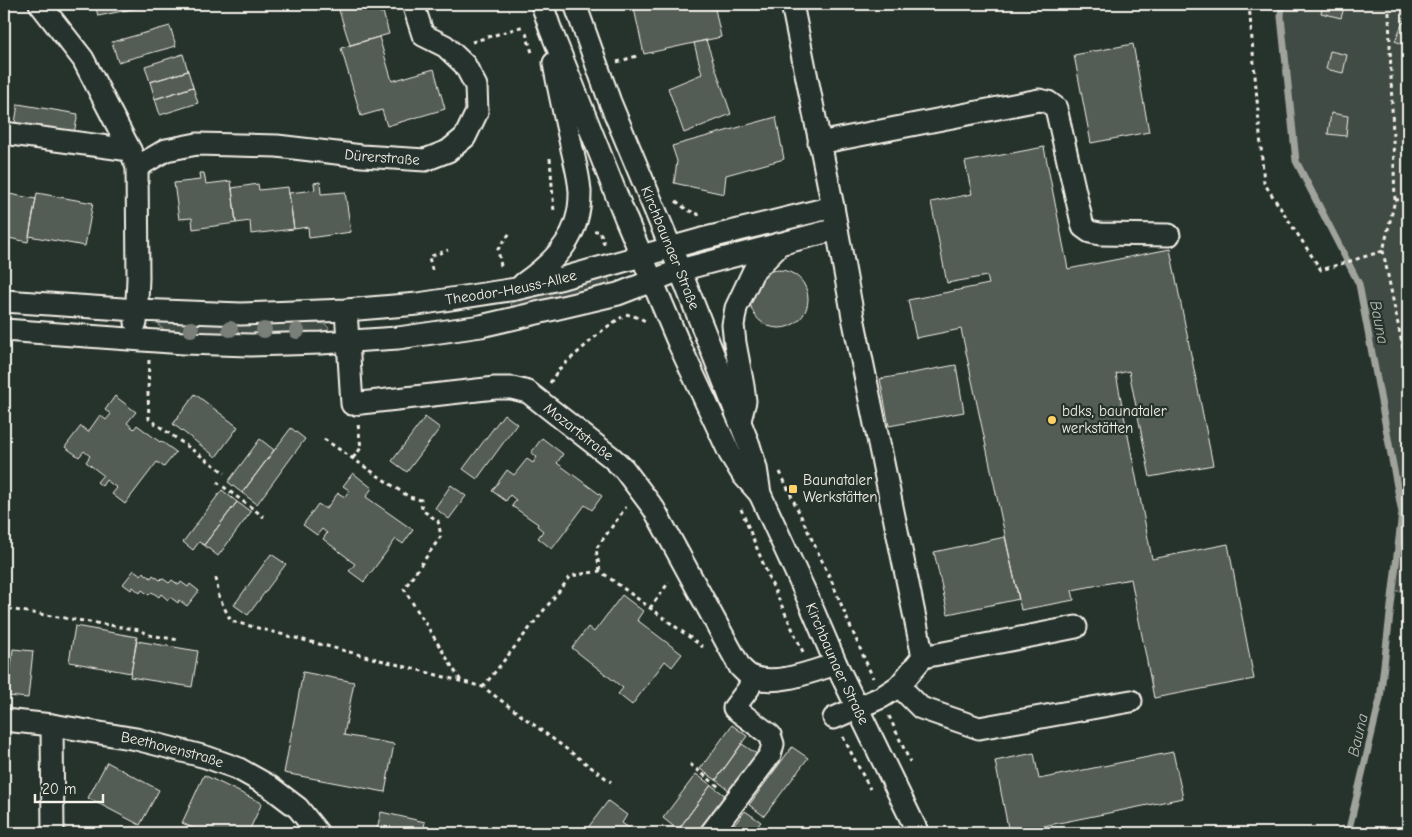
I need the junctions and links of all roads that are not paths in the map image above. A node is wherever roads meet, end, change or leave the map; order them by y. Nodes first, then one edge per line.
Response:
1 (40, 4) edge
2 (413, 4) edge
3 (542, 4) edge
4 (575, 4) edge
5 (792, 4) edge
6 (550, 28) junction
7 (4, 132) edge
8 (819, 142) junction
9 (134, 159) junction
10 (832, 207) junction
11 (837, 229) junction
12 (1170, 235) dead end
13 (778, 244) junction
14 (671, 248) junction
15 (642, 257) junction
16 (680, 270) junction
17 (652, 281) junction
18 (516, 288) junction
19 (618, 294) junction
20 (4, 301) edge
21 (137, 310) junction
22 (346, 310) junction
23 (665, 310) junction
24 (4, 330) edge
25 (143, 340) junction
26 (348, 342) junction
27 (740, 423) junction
28 (760, 494) junction
29 (1076, 626) dead end
30 (923, 657) junction
31 (836, 664) junction
32 (752, 677) junction
33 (890, 691) junction
34 (1131, 701) dead end
35 (857, 707) junction
36 (834, 718) dead end
37 (4, 720) edge
38 (52, 725) junction
39 (52, 833) edge
40 (318, 833) edge
41 (711, 833) edge
42 (918, 833) edge

1 - 9 street
2 - 9 street, Dürerstraße
3 - 6 street, Kirchbaunaer Straße
4 - 14 street, Kirchbaunaer Straße
5 - 8 street
6 - 15 street, Kirchbaunaer Straße
6 - 18 street, Kirchbaunaer Straße
7 - 9 street
8 - 10 street
8 - 12 street
9 - 21 street
10 - 11 street
10 - 14 street, Theodor-Heuss-Allee
11 - 13 street, Theodor-Heuss-Allee
11 - 30 street
13 - 16 street, Theodor-Heuss-Allee
13 - 27 street
14 - 15 street, Theodor-Heuss-Allee
14 - 16 street, Kirchbaunaer Straße
15 - 17 street, Kirchbaunaer Straße
15 - 18 street, Theodor-Heuss-Allee
16 - 17 street, Theodor-Heuss-Allee
16 - 27 street, Kirchbaunaer Straße
17 - 19 street, Theodor-Heuss-Allee
17 - 23 street, Kirchbaunaer Straße
18 - 22 street, Theodor-Heuss-Allee
19 - 23 street, Theodor-Heuss-Allee
19 - 26 street, Theodor-Heuss-Allee
20 - 21 street, Theodor-Heuss-Allee
21 - 22 street, Theodor-Heuss-Allee
21 - 25 street
22 - 26 street
23 - 28 street, Kirchbaunaer Straße
24 - 25 street, Theodor-Heuss-Allee
25 - 26 street, Theodor-Heuss-Allee
26 - 32 street, Mozartstraße
27 - 28 street, Kirchbaunaer Straße
28 - 31 street, Kirchbaunaer Straße
29 - 30 street
30 - 33 street
31 - 32 street
31 - 35 street, Kirchbaunaer Straße
32 - 41 street
33 - 34 street
33 - 35 street
35 - 36 street
35 - 42 street, Kirchbaunaer Straße
37 - 38 street, Beethovenstraße
38 - 39 street
38 - 40 street, Beethovenstraße

